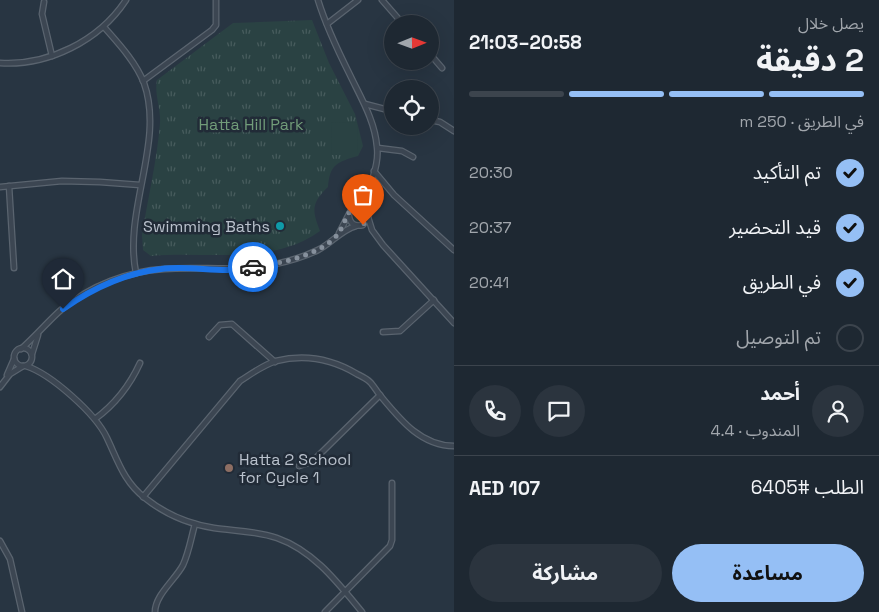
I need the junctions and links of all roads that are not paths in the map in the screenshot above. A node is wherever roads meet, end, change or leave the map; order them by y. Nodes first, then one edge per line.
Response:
1 (126, 0) edge
2 (216, 0) edge
3 (318, 0) edge
4 (358, 0) edge
5 (382, 0) edge
6 (44, 2) dead end
7 (395, 15) edge
8 (327, 24) junction
9 (104, 27) junction
10 (52, 56) junction
11 (0, 63) edge
12 (439, 64) edge
13 (442, 68) dead end
14 (143, 81) junction
15 (365, 104) junction
16 (384, 109) edge
17 (439, 122) edge
18 (454, 131) edge
19 (378, 148) junction
20 (413, 157) dead end
21 (374, 171) junction
22 (140, 185) junction
23 (9, 186) junction
24 (0, 187) edge
25 (369, 188) junction
26 (353, 208) junction
27 (367, 212) junction
28 (348, 216) junction
29 (368, 218) junction
30 (358, 226) junction
31 (372, 230) junction
32 (338, 234) junction
33 (454, 250) edge
34 (14, 268) dead end
35 (136, 273) junction
36 (434, 300) junction
37 (454, 323) edge
38 (39, 332) junction
39 (383, 332) dead end
40 (209, 337) dead end
41 (21, 348) junction
42 (32, 356) junction
43 (14, 357) junction
44 (275, 362) junction
45 (140, 363) dead end
46 (24, 366) junction
47 (43, 374) junction
48 (6, 378) junction
49 (0, 387) edge
50 (380, 395) junction
51 (95, 420) junction
52 (454, 446) edge
53 (299, 466) dead end
54 (392, 483) dead end
55 (143, 497) junction
56 (195, 524) junction
57 (0, 541) edge
58 (346, 592) junction
59 (22, 612) edge
60 (156, 612) edge
61 (325, 612) edge
62 (362, 612) edge

1 - 9 street
2 - 14 street
3 - 8 street
4 - 8 street
5 - 7 street
6 - 10 street
8 - 15 street
9 - 10 street
9 - 14 street
10 - 11 street
12 - 13 street
14 - 22 street
15 - 16 street
15 - 19 street
17 - 18 street
19 - 20 street
19 - 21 street
21 - 25 street
21 - 33 street
22 - 23 street
22 - 35 street
23 - 24 street
23 - 34 street
25 - 26 street
25 - 27 street
26 - 27 street
26 - 28 street
27 - 29 street
28 - 30 street
28 - 32 street
29 - 30 street
29 - 31 street
30 - 31 street
30 - 32 street
31 - 36 street
32 - 35 street
35 - 38 street
36 - 37 street
36 - 39 street
38 - 41 street
38 - 42 street
40 - 44 street
41 - 42 street
41 - 43 street
42 - 46 street
42 - 47 street
43 - 46 street
43 - 48 street
44 - 50 street
44 - 55 street
45 - 51 street
46 - 47 street
46 - 48 street
47 - 51 street
48 - 49 street
50 - 52 street
50 - 53 street
51 - 55 street
54 - 58 street
55 - 56 street
56 - 58 street
56 - 60 street
57 - 59 street
58 - 61 street
58 - 62 street

